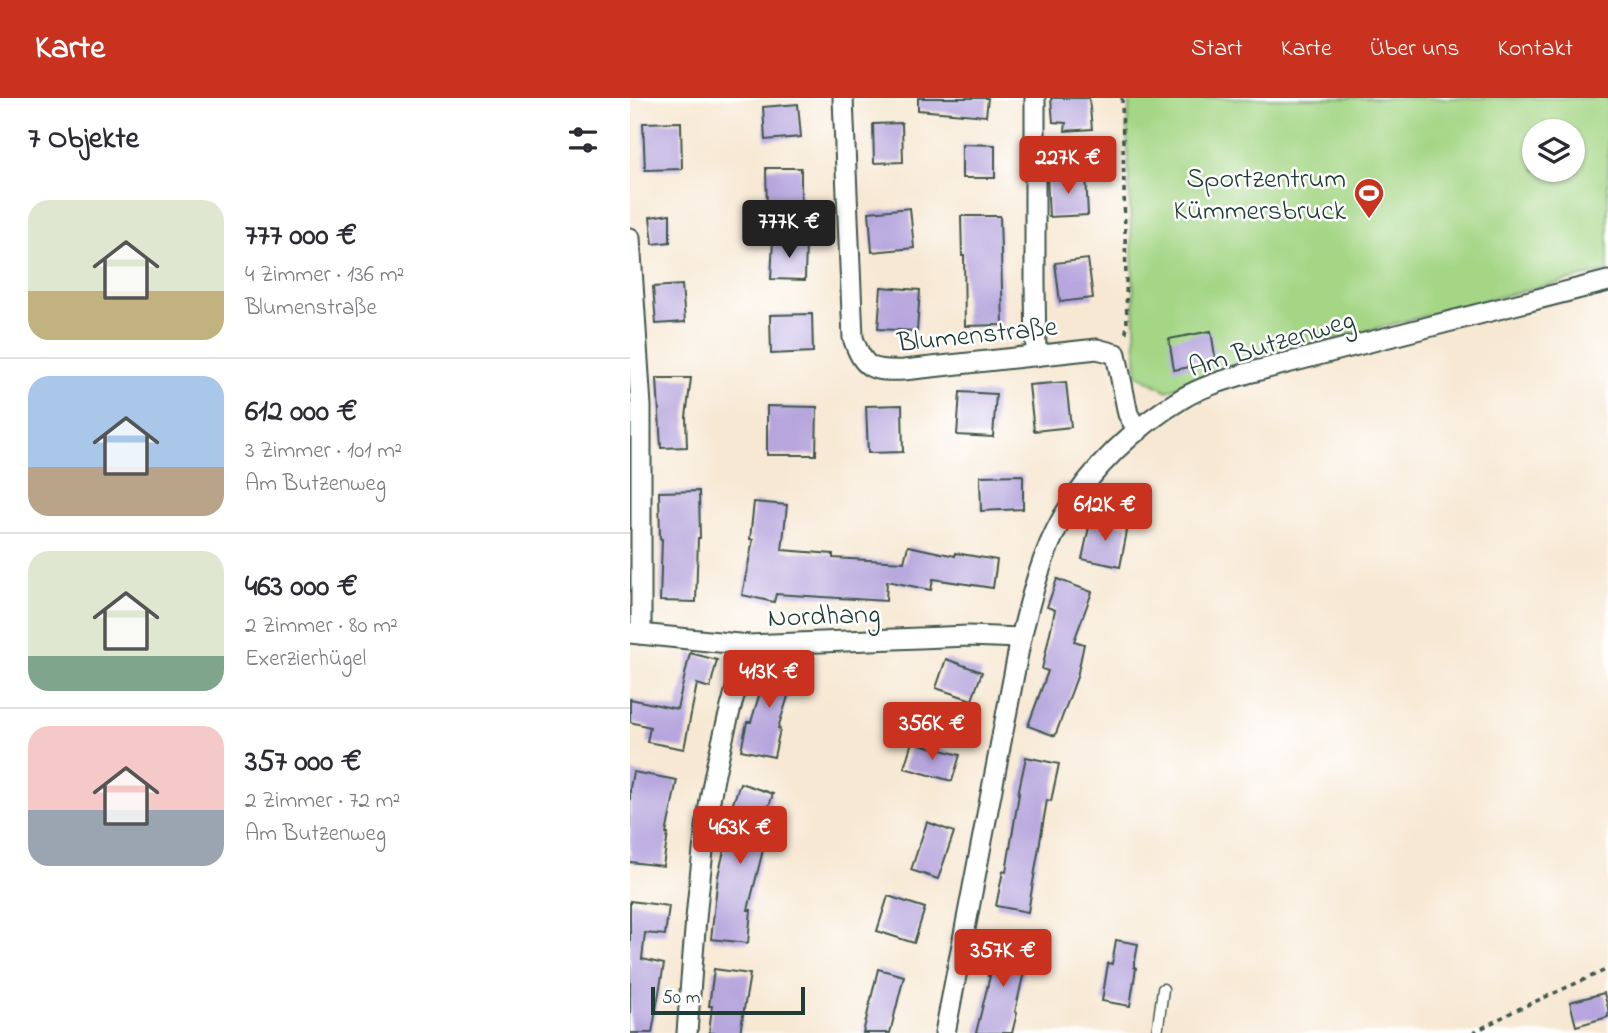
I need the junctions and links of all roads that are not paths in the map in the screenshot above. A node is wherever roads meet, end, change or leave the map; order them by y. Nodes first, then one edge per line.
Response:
1 (843, 98) edge
2 (1035, 98) edge
3 (630, 238) edge
4 (1608, 281) edge
5 (1036, 356) junction
6 (1138, 431) junction
7 (635, 633) edge
8 (1021, 638) junction
9 (748, 645) junction
10 (1163, 989) dead end
11 (687, 1033) edge
12 (945, 1033) edge
13 (1157, 1033) edge

1 - 5 street, Blumenstraße
2 - 5 street
3 - 7 street
4 - 6 street, Am Butzenweg
5 - 6 street, Blumenstraße
6 - 8 street, Am Butzenweg
7 - 9 street, Nordhang
8 - 9 street, Nordhang
8 - 12 street, Am Butzenweg
9 - 11 street
10 - 13 lane

